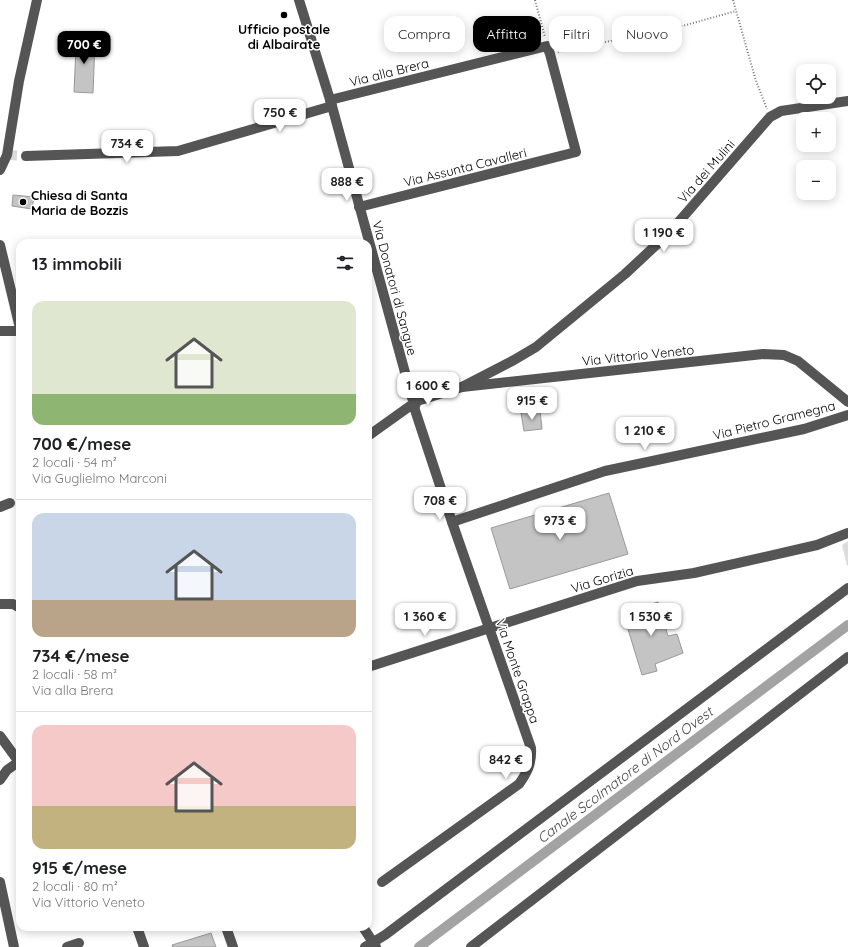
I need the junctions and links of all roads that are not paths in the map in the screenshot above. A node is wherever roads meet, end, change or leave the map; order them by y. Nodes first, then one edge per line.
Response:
1 (37, 0) edge
2 (299, 0) edge
3 (848, 101) edge
4 (331, 103) junction
5 (576, 152) joint
6 (26, 156) tunnel mouth
7 (0, 170) edge
8 (359, 207) junction
9 (368, 239) edge
10 (0, 245) edge
11 (372, 254) edge
12 (16, 313) edge
13 (16, 330) edge
14 (0, 331) edge
15 (462, 387) junction
16 (848, 402) edge
17 (413, 403) junction
18 (848, 415) edge
19 (372, 433) edge
20 (10, 503) dead end
21 (0, 507) edge
22 (452, 522) junction
23 (848, 533) edge
24 (848, 588) edge
25 (0, 604) edge
26 (16, 606) edge
27 (489, 628) junction
28 (848, 657) edge
29 (372, 666) edge
30 (0, 736) edge
31 (16, 758) edge
32 (16, 764) edge
33 (0, 780) edge
34 (0, 882) edge
35 (382, 882) dead end
36 (138, 931) edge
37 (227, 931) edge
38 (369, 940) edge
39 (79, 943) dead end
40 (14, 947) edge
41 (67, 947) edge
42 (144, 947) edge
43 (233, 947) edge
44 (471, 947) edge

1 - 7 street
2 - 4 street, Via Donatori di Sangue
3 - 15 street, Via dei Mulini
4 - 5 street, Via alla Brera
4 - 6 street, Via alla Brera
4 - 8 street, Via Donatori di Sangue
5 - 8 street, Via Assunta Cavalleri
8 - 9 street, Via Donatori di Sangue
10 - 12 street
11 - 17 street, Via Donatori di Sangue
13 - 14 street
15 - 16 street, Via Vittorio Veneto
15 - 17 street, Via Vittorio Veneto
17 - 19 street, Via Vittorio Veneto
17 - 22 street, Via Monte Grappa
18 - 22 street, Via Pietro Gramegna
20 - 21 street
22 - 27 street, Via Monte Grappa
23 - 27 street, Via Gorizia
24 - 38 street
25 - 26 street
27 - 29 street, Via Gorizia
27 - 35 street, Via Monte Grappa
28 - 44 street
30 - 31 street
32 - 33 street
34 - 40 street
36 - 42 street
37 - 43 street
39 - 41 street

